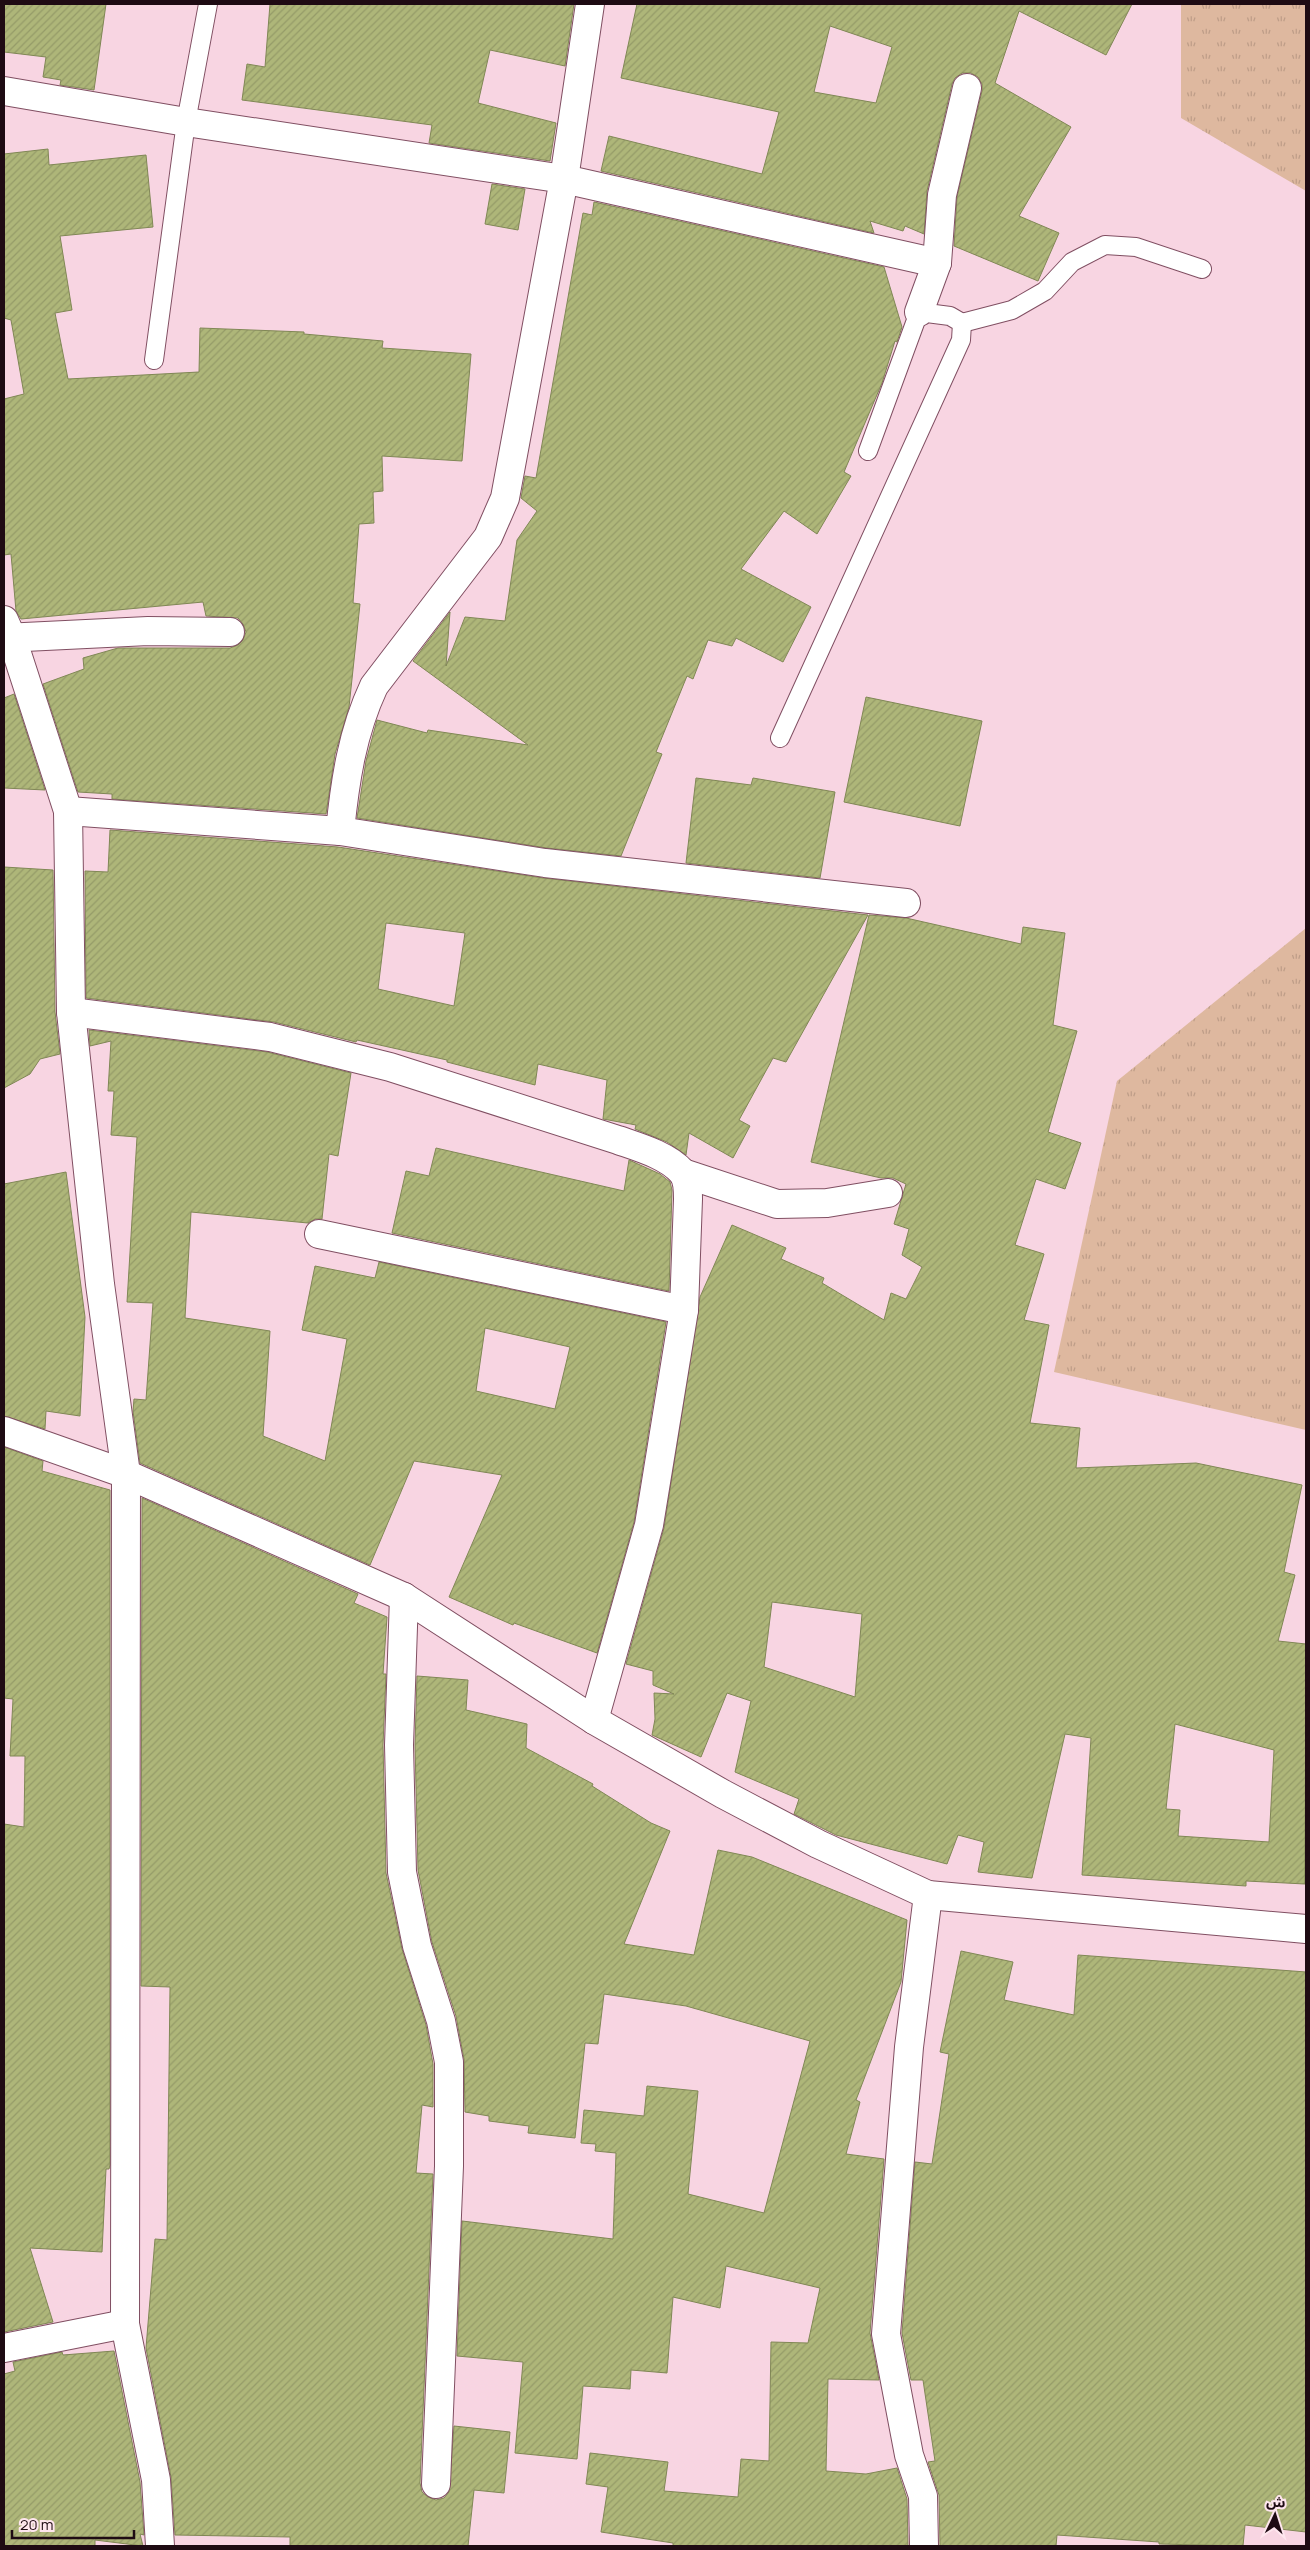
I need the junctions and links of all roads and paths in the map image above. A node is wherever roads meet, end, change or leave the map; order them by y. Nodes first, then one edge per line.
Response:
1 (208, 4) edge
2 (590, 4) edge
3 (967, 88) dead end
4 (4, 91) edge
5 (186, 122) junction
6 (564, 179) junction
7 (937, 263) junction
8 (1202, 269) dead end
9 (919, 312) junction
10 (962, 323) junction
11 (154, 360) dead end
12 (868, 451) dead end
13 (6, 632) edge
14 (230, 632) dead end
15 (780, 738) dead end
16 (68, 811) junction
17 (340, 832) junction
18 (906, 903) dead end
19 (71, 1012) junction
20 (683, 1173) junction
21 (888, 1193) dead end
22 (320, 1234) dead end
23 (684, 1310) junction
24 (4, 1432) edge
25 (126, 1474) junction
26 (404, 1597) junction
27 (594, 1720) junction
28 (928, 1895) junction
29 (1306, 1929) edge
30 (124, 2324) junction
31 (4, 2348) edge
32 (436, 2484) dead end
33 (160, 2546) edge
34 (924, 2546) edge

1 - 5 lane
2 - 6 street
3 - 7 street
4 - 5 street
5 - 6 street
5 - 11 lane
6 - 7 street
6 - 17 street
7 - 9 street
8 - 10 lane
9 - 10 lane
9 - 12 lane
10 - 15 lane
13 - 14 street
13 - 16 street
16 - 17 street
16 - 19 street
17 - 18 street
19 - 20 street
19 - 25 street
20 - 21 street
20 - 23 street
22 - 23 street
23 - 27 street
24 - 25 street
25 - 26 street
25 - 30 street
26 - 27 street
26 - 32 street
27 - 28 street
28 - 29 street
28 - 34 street
30 - 31 street
30 - 33 street

